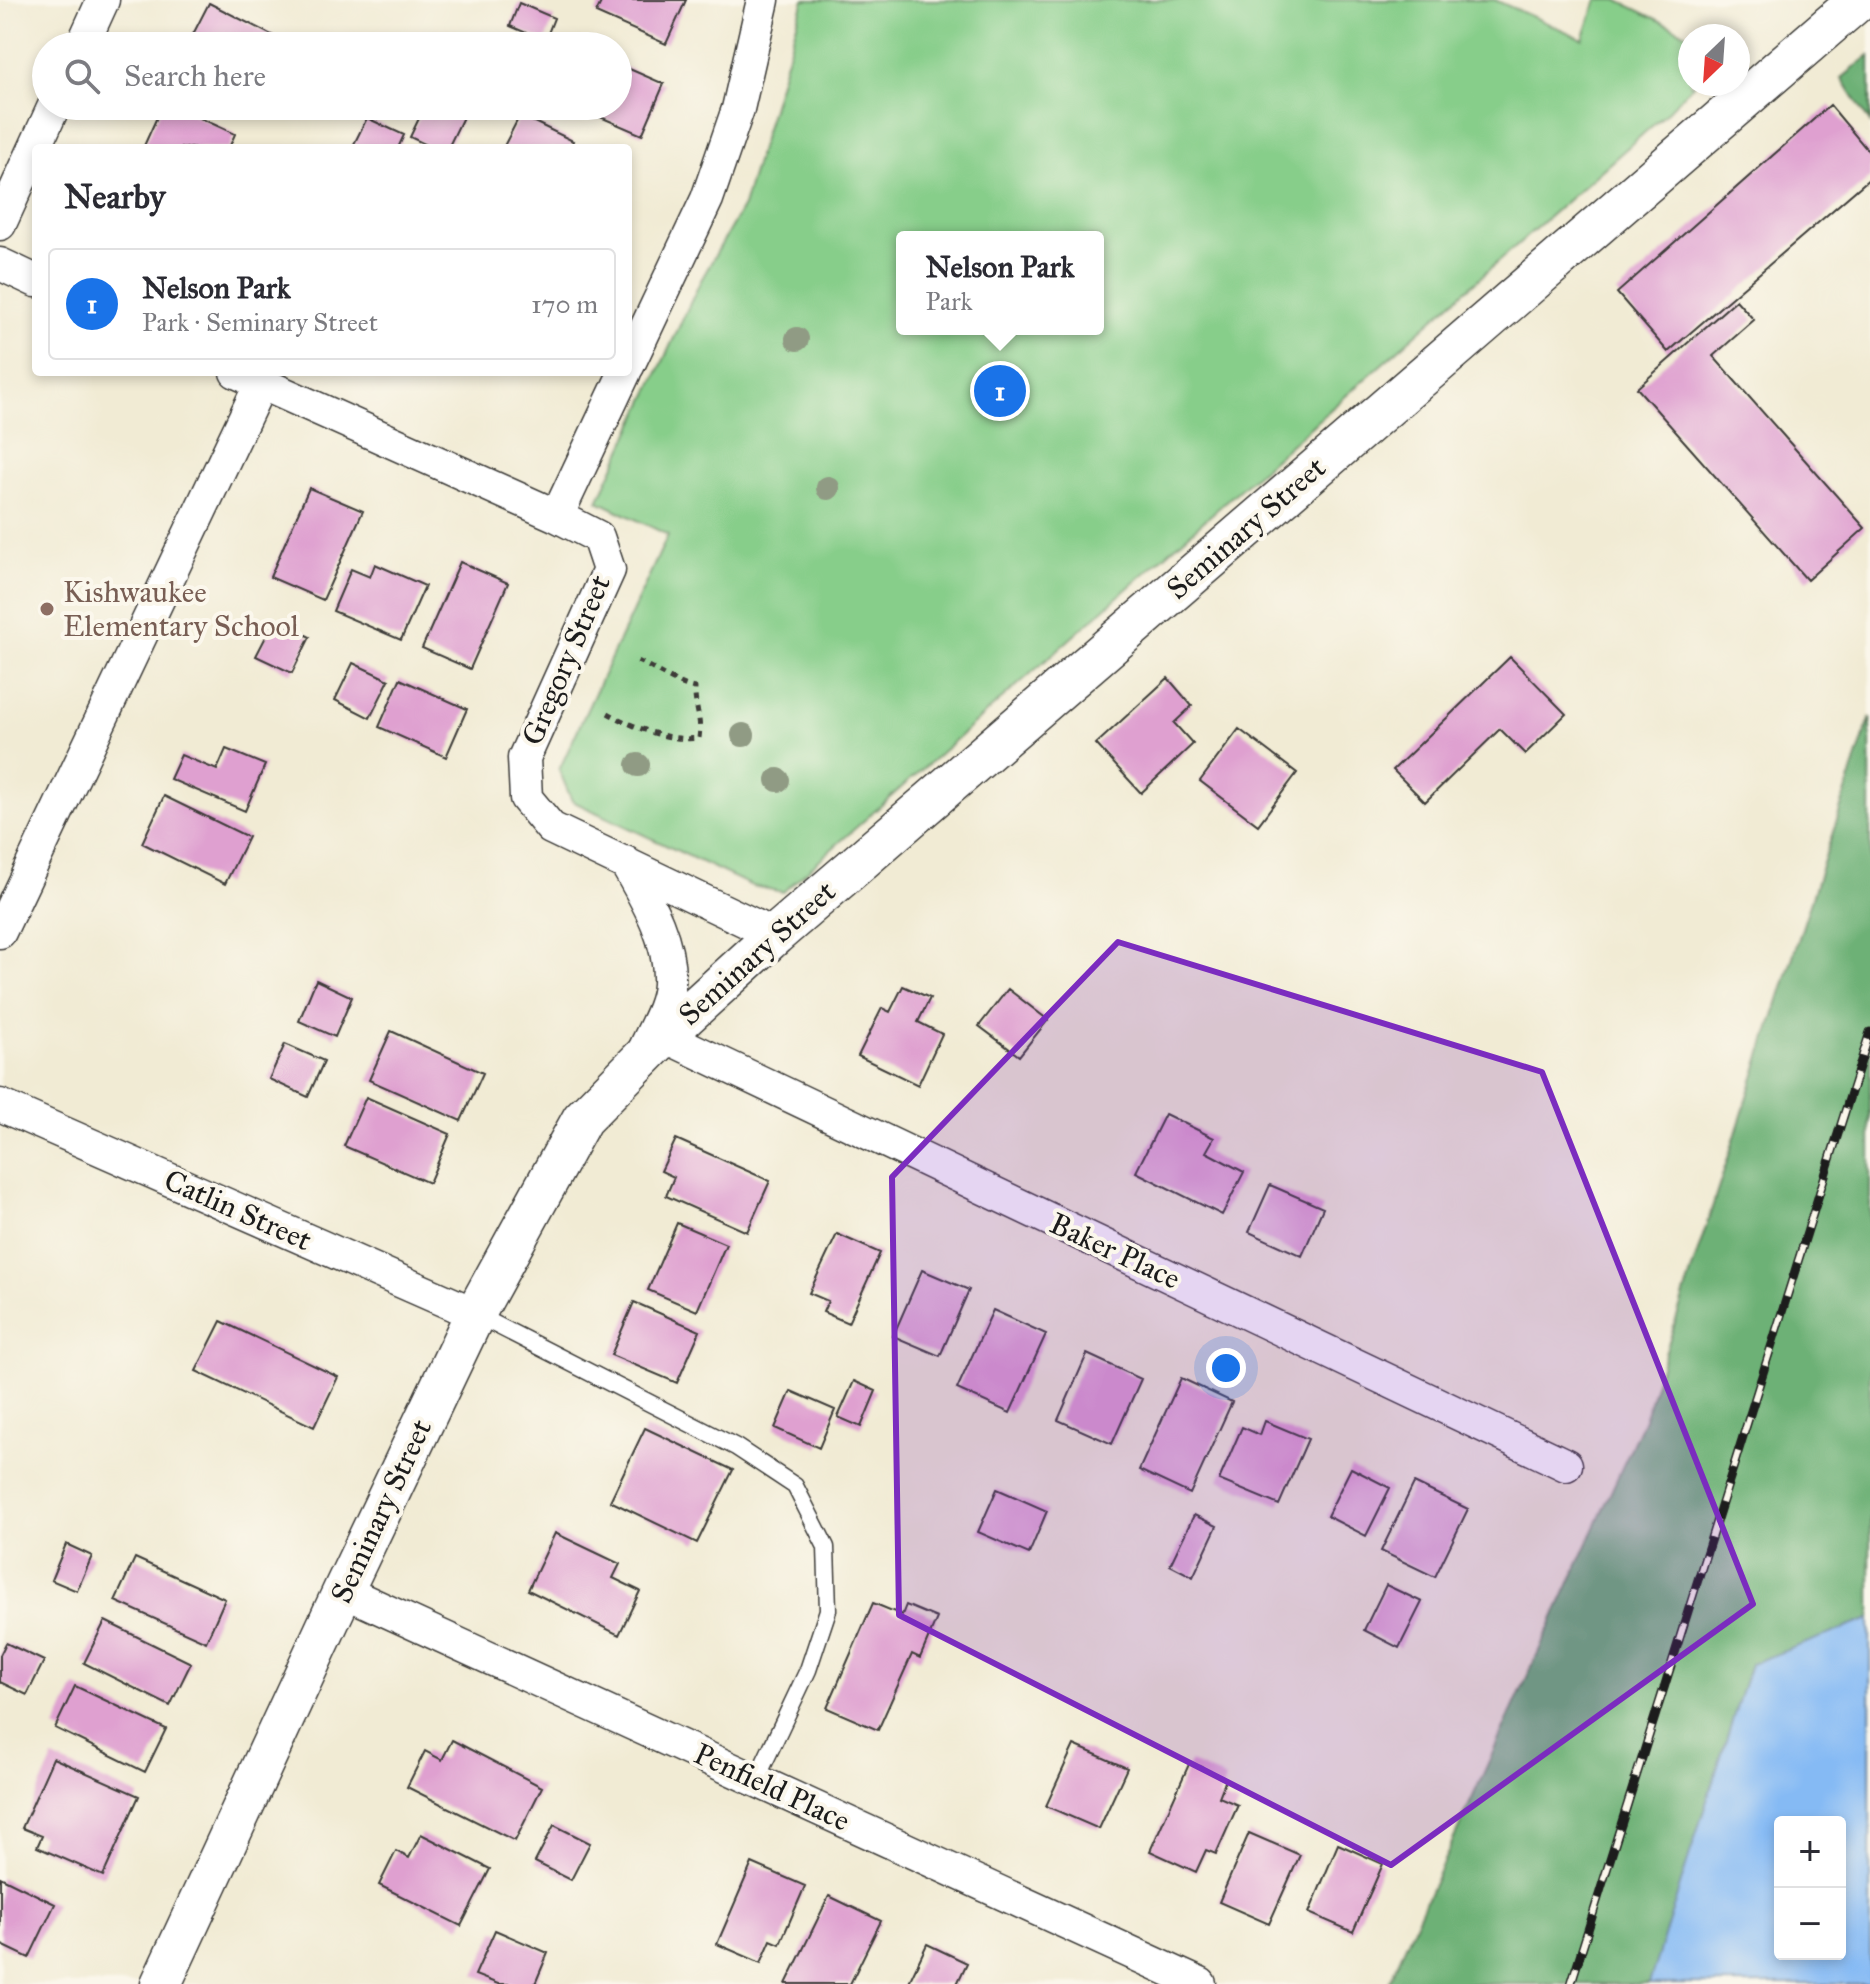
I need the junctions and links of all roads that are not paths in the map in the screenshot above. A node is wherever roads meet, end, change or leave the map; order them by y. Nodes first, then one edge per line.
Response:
1 (103, 0) edge
2 (763, 0) edge
3 (1859, 0) edge
4 (88, 32) edge
5 (48, 120) edge
6 (37, 144) edge
7 (32, 154) edge
8 (0, 224) edge
9 (0, 264) edge
10 (32, 279) edge
11 (632, 358) edge
12 (623, 376) edge
13 (249, 378) edge
14 (557, 516) junction
15 (625, 862) junction
16 (0, 932) edge
17 (775, 935) junction
18 (651, 1049) junction
19 (0, 1105) edge
20 (475, 1314) junction
21 (1566, 1465) dead end
22 (343, 1591) junction
23 (756, 1780) junction
24 (161, 1984) edge
25 (1200, 1984) edge

1 - 4 street
2 - 11 street
3 - 17 street, Seminary Street
5 - 6 street
7 - 8 street
9 - 10 street
12 - 14 street
13 - 14 street, Gregory Street
13 - 16 street
14 - 15 street, Gregory Street
15 - 17 street, Gregory Street
15 - 18 street, Seminary Street
17 - 18 street, Seminary Street
18 - 20 street, Seminary Street
18 - 21 street, Baker Place
19 - 20 street, Catlin Street
20 - 22 street, Seminary Street
20 - 23 lane
22 - 23 street, Penfield Place
22 - 24 street, Seminary Street
23 - 25 street, Penfield Place

